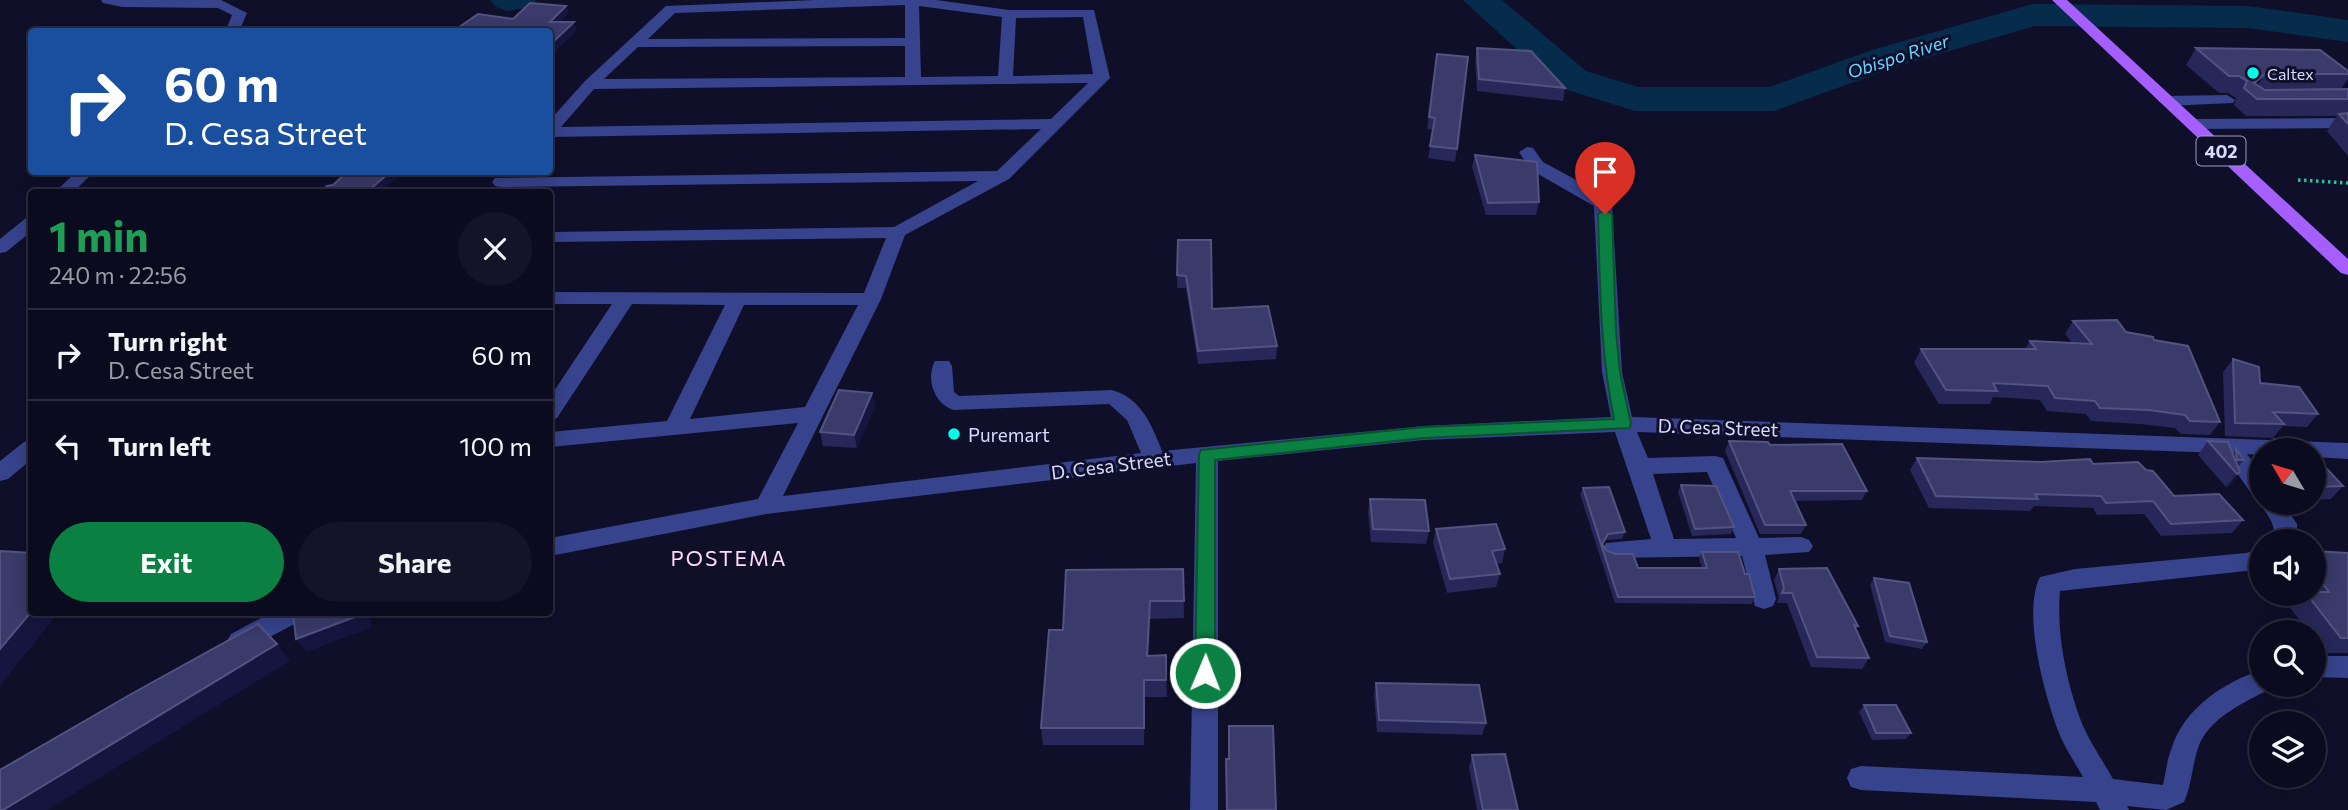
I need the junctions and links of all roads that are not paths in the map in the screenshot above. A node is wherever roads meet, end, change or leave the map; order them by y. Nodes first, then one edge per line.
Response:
1 (108, 0) edge
2 (2059, 0) edge
3 (912, 1) edge
4 (1009, 14) junction
5 (234, 28) edge
6 (912, 42) junction
7 (634, 43) junction
8 (1102, 78) junction
9 (1005, 81) junction
10 (913, 82) junction
11 (590, 84) junction
12 (2227, 100) dead end
13 (2166, 101) junction
14 (2348, 123) edge
15 (1055, 124) junction
16 (2191, 124) junction
17 (553, 127) edge
18 (553, 130) edge
19 (1527, 152) dead end
20 (83, 175) edge
21 (1003, 176) junction
22 (501, 182) edge
23 (66, 189) edge
24 (28, 225) edge
25 (897, 232) junction
26 (553, 237) edge
27 (0, 248) edge
28 (2348, 269) edge
29 (553, 298) edge
30 (626, 298) junction
31 (738, 299) junction
32 (871, 299) junction
33 (942, 366) dead end
34 (553, 408) edge
35 (813, 414) junction
36 (1623, 424) junction
37 (676, 425) junction
38 (553, 440) edge
39 (2229, 445) junction
40 (28, 450) edge
41 (2348, 451) edge
42 (1207, 455) junction
43 (1154, 459) junction
44 (1640, 466) junction
45 (2249, 473) edge
46 (0, 474) edge
47 (766, 506) junction
48 (553, 546) edge
49 (1665, 546) junction
50 (1751, 546) junction
51 (1801, 546) dead end
52 (1614, 549) dead end
53 (2249, 561) edge
54 (1764, 599) dead end
55 (288, 616) edge
56 (222, 651) edge
57 (2326, 667) edge
58 (2348, 667) edge
59 (2249, 688) edge
60 (1861, 778) dead end
61 (2109, 800) edge
62 (1203, 810) edge

1 - 5 street
2 - 13 main road, 402
3 - 4 street
3 - 6 street
3 - 7 street
4 - 8 street
4 - 9 street
6 - 7 street
6 - 10 street
7 - 11 street
8 - 9 street
8 - 15 street
9 - 10 street
10 - 11 street
11 - 17 street
12 - 13 street
13 - 16 main road, 402
14 - 16 street
15 - 18 street
15 - 21 street
16 - 28 main road, 402
19 - 36 street
20 - 23 street
21 - 22 street
21 - 25 street
24 - 27 street
25 - 26 street
25 - 32 street
29 - 30 street
30 - 31 street
30 - 34 street
31 - 32 street
31 - 37 street
32 - 35 street
33 - 43 street
35 - 37 street
35 - 47 street
36 - 39 street, D. Cesa Street
36 - 42 street, D. Cesa Street
36 - 44 street
37 - 38 street
39 - 41 street, D. Cesa Street
39 - 45 street
40 - 46 street
42 - 43 street, D. Cesa Street
42 - 62 street
43 - 47 street, D. Cesa Street
44 - 49 street
44 - 50 street
47 - 48 street, D. Cesa Street
49 - 50 street
49 - 52 street
50 - 51 street
50 - 54 street
53 - 61 street
55 - 56 street
57 - 58 street
59 - 61 street
60 - 61 street

